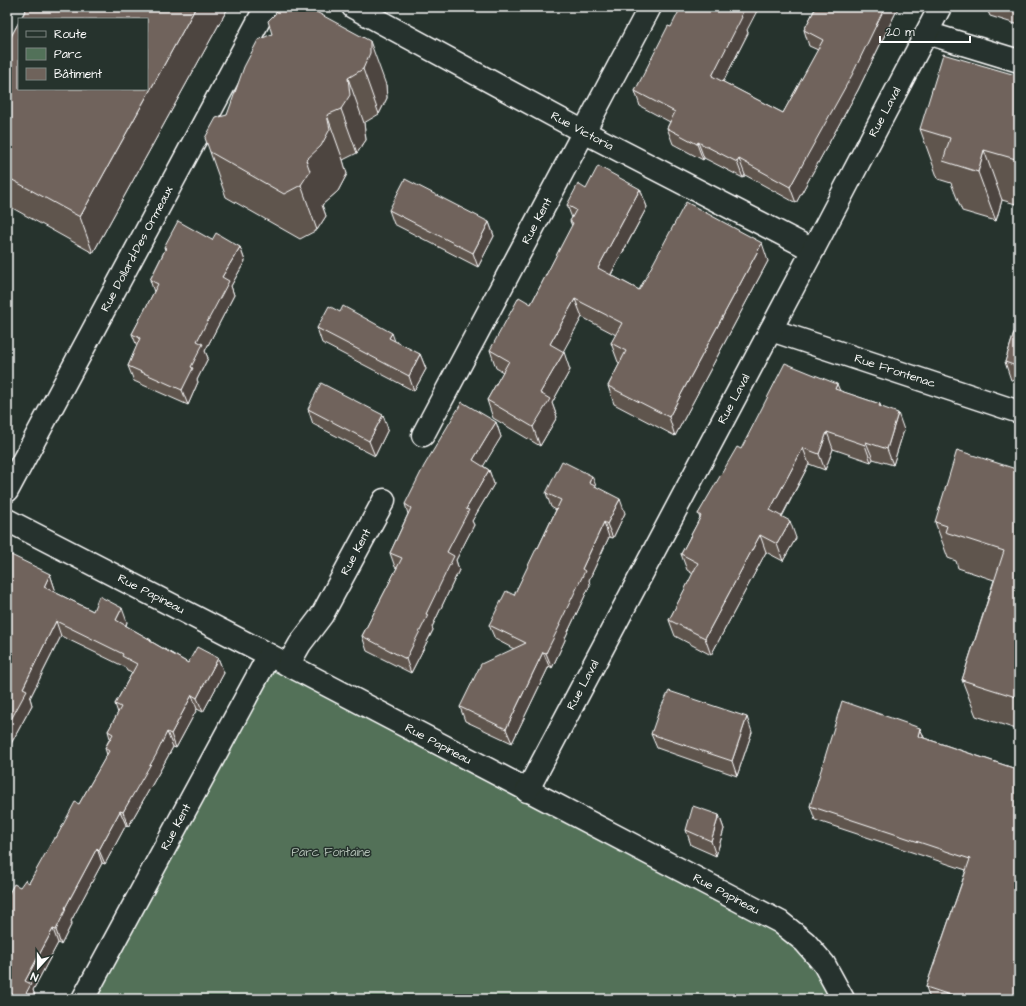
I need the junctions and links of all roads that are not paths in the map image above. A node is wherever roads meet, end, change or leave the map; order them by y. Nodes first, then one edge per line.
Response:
1 (266, 7) edge
2 (353, 7) edge
3 (650, 7) edge
4 (940, 7) edge
5 (927, 33) junction
6 (1019, 61) edge
7 (584, 132) junction
8 (813, 250) junction
9 (771, 330) junction
10 (1019, 412) edge
11 (423, 435) dead end
12 (7, 491) edge
13 (384, 500) dead end
14 (7, 520) edge
15 (279, 660) junction
16 (527, 790) junction
17 (83, 999) edge
18 (843, 999) edge

1 - 12 street, Rue Dollard-Des Ormeaux
2 - 7 street, Rue Victoria
3 - 7 street, Rue Kent
4 - 5 street, Rue Laval
5 - 6 street
5 - 8 street, Rue Laval
7 - 8 street, Rue Victoria
7 - 11 street, Rue Kent
8 - 9 street, Rue Laval
9 - 10 street, Rue Frontenac
9 - 16 street, Rue Laval
13 - 15 street, Rue Kent
14 - 15 street, Rue Papineau
15 - 16 street, Rue Papineau
15 - 17 street, Rue Kent
16 - 18 street, Rue Papineau

